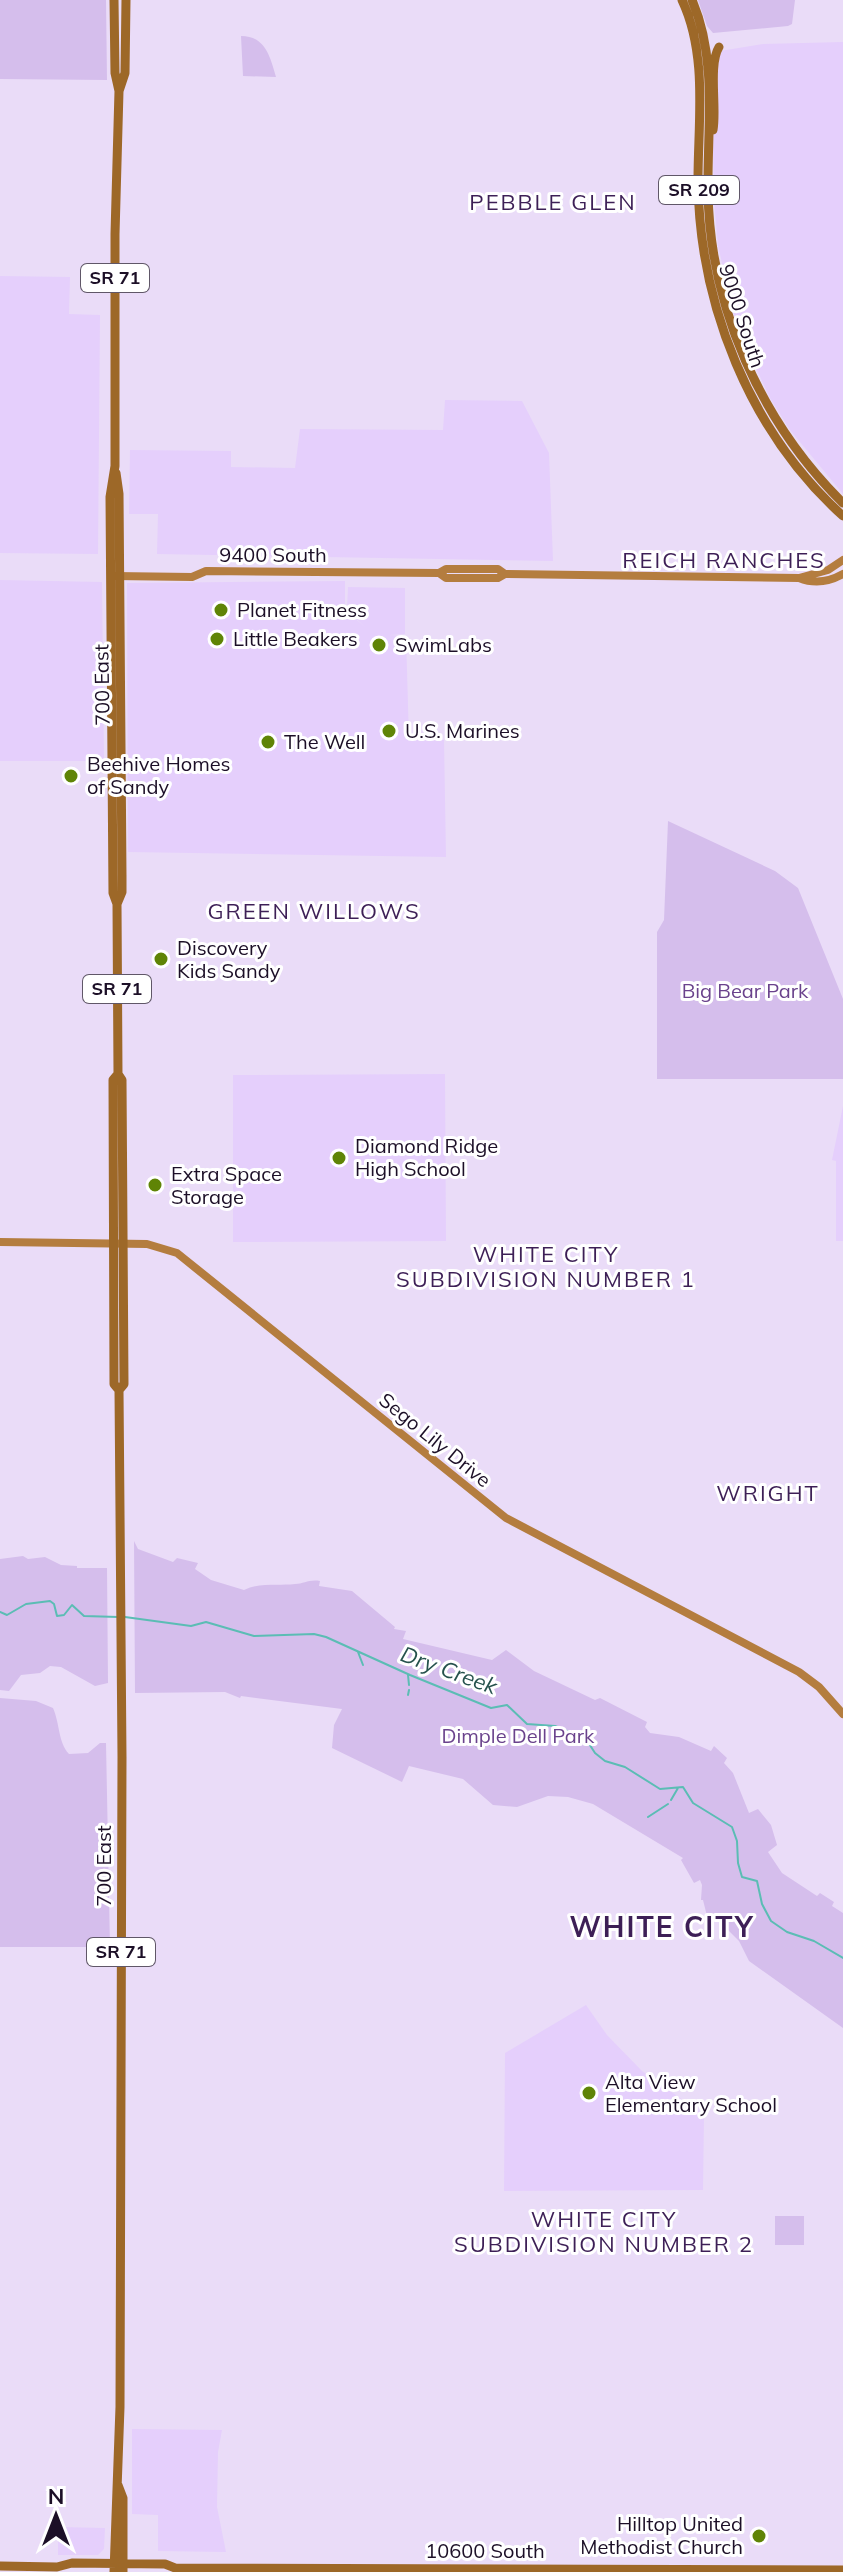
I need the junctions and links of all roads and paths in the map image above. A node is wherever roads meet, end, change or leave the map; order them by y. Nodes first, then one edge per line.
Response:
1 (114, 0) edge
2 (126, 0) edge
3 (687, 0) edge
4 (706, 45) junction
5 (719, 47) dead end
6 (119, 91) junction
7 (698, 133) junction
8 (708, 149) junction
9 (843, 503) edge
10 (843, 516) edge
11 (843, 560) edge
12 (843, 574) edge
13 (114, 576) junction
14 (799, 578) junction
15 (0, 1242) edge
16 (118, 1243) junction
17 (843, 1714) edge
18 (0, 2566) edge
19 (57, 2567) junction
20 (119, 2568) edge
21 (171, 2570) edge
22 (843, 2570) edge
23 (71, 2572) edge

1 - 6 main road, 700 East / SR 71
2 - 6 main road, 700 East / SR 71
3 - 4 main road
3 - 7 main road, 9000 South / SR 209
4 - 7 main road
4 - 8 main road, 9000 South / SR 209
5 - 8 main road
6 - 13 main road, 700 East / SR 71
7 - 10 main road, 9000 South / SR 209
8 - 9 main road, 9000 South / SR 209
11 - 14 main road, 9400 South
12 - 14 main road, 9400 South
13 - 14 main road, 9400 South
13 - 16 main road, 700 East / SR 71
15 - 16 main road, Sego Lily Drive
16 - 17 main road, Sego Lily Drive
16 - 20 main road, 700 East / SR 71
18 - 19 main road, 10600 South
19 - 20 main road, 10600 South
19 - 23 main road, 10600 South
20 - 21 main road, 10600 South
21 - 22 main road, 10600 South

